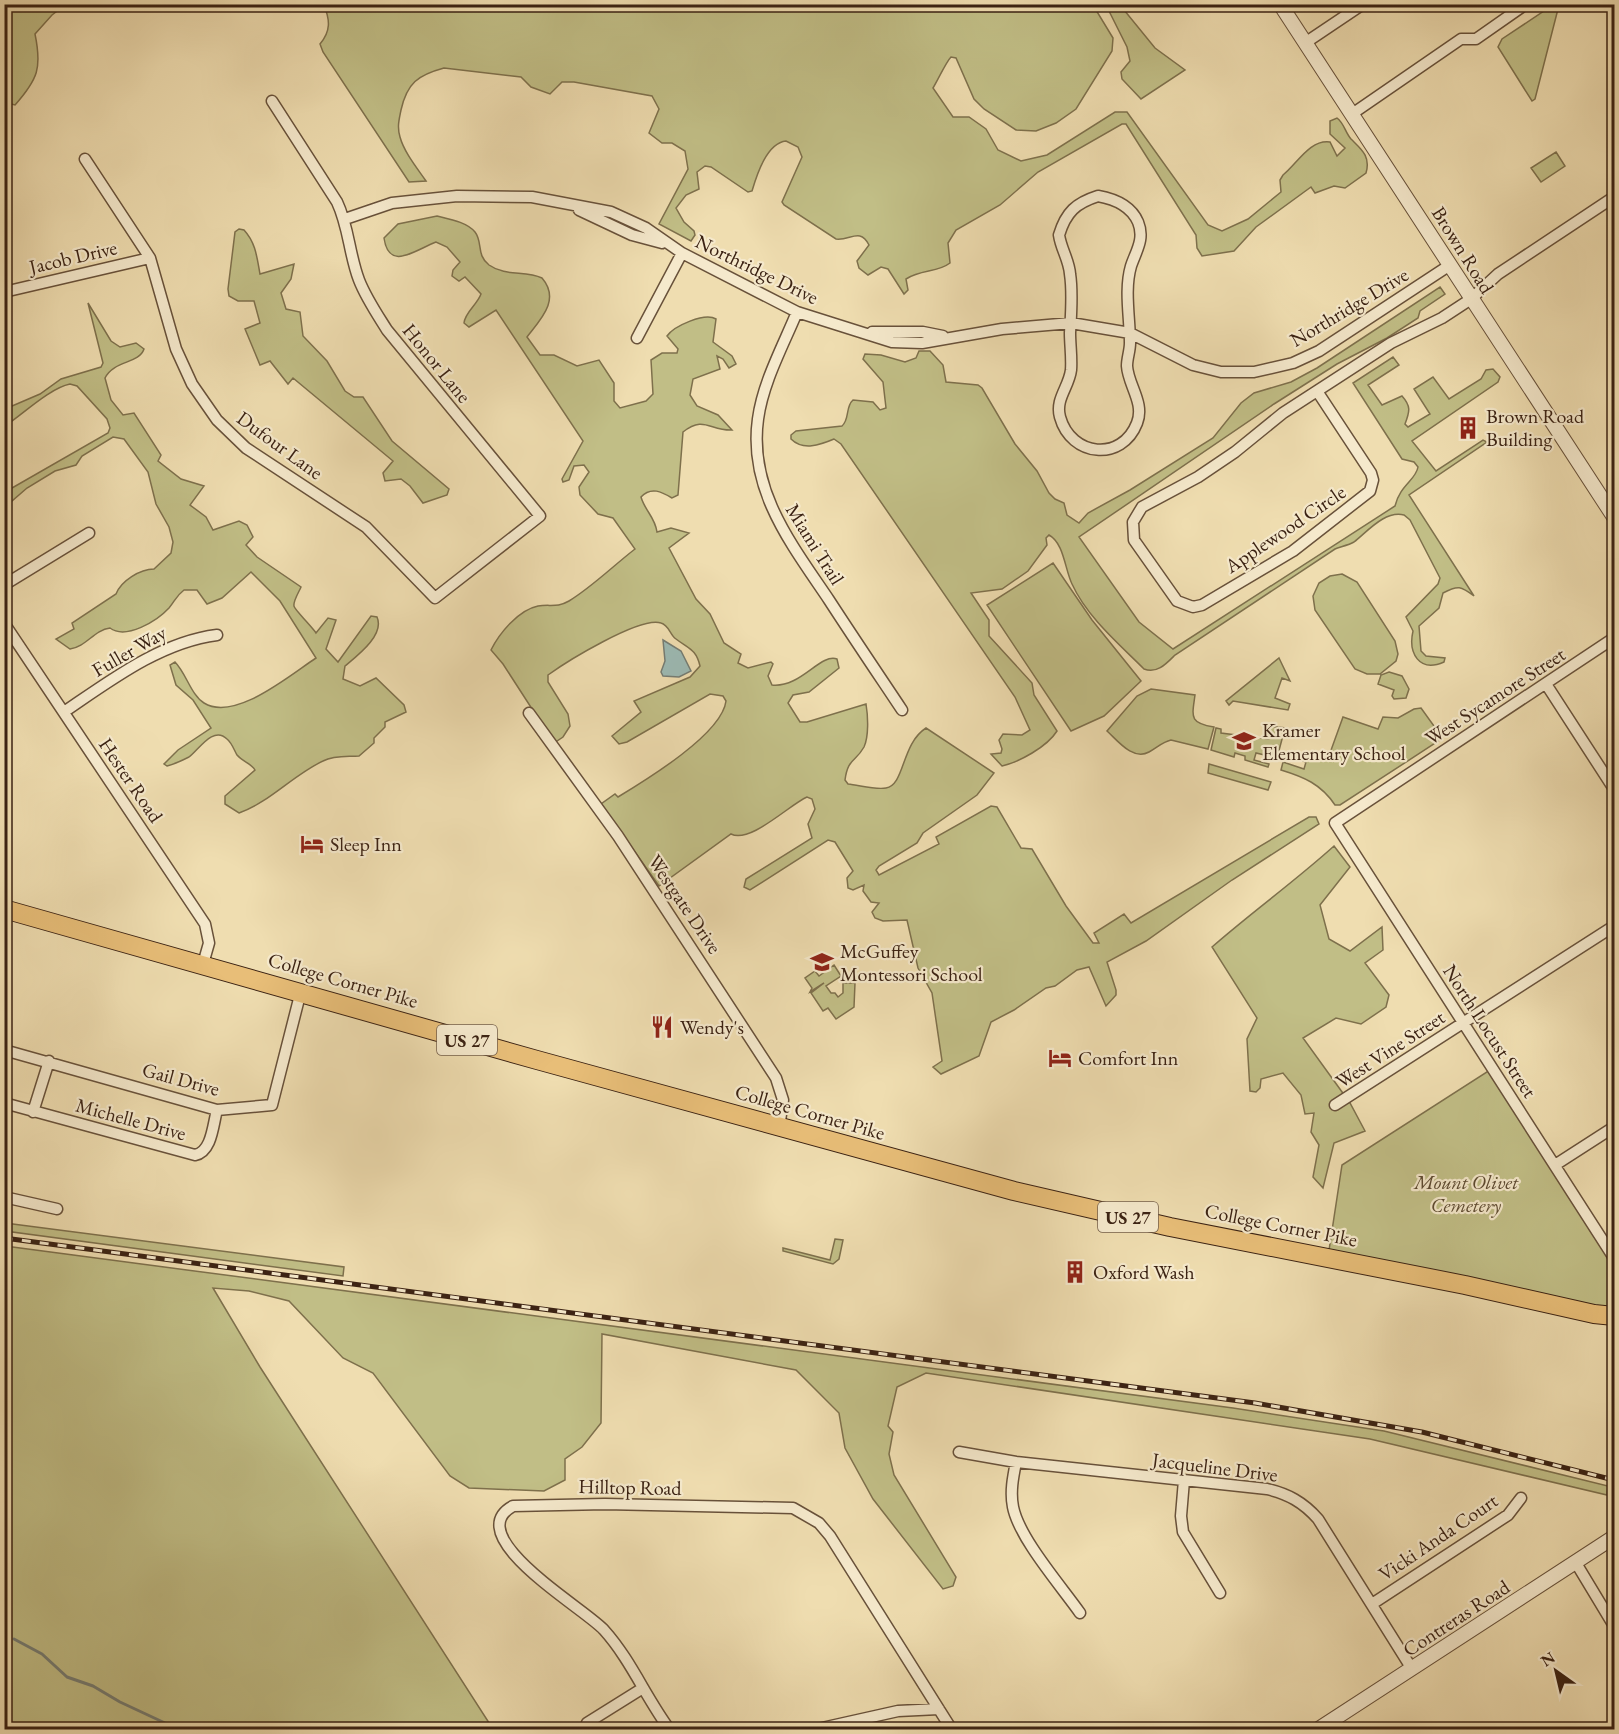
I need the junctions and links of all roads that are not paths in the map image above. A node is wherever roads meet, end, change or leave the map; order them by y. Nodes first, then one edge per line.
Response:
1 (1280, 4) edge
2 (1363, 4) edge
3 (1526, 4) edge
4 (1305, 43) junction
5 (272, 100) dead end
6 (1352, 114) junction
7 (85, 159) dead end
8 (1614, 197) edge
9 (345, 219) junction
10 (682, 253) junction
11 (150, 258) junction
12 (1449, 265) junction
13 (4, 292) edge
14 (1471, 299) junction
15 (797, 312) junction
16 (1071, 323) junction
17 (1130, 333) junction
18 (637, 338) dead end
19 (1317, 391) junction
20 (1614, 516) edge
21 (89, 533) dead end
22 (4, 585) edge
23 (435, 598) joint
24 (4, 622) edge
25 (218, 635) dead end
26 (1614, 638) edge
27 (1546, 684) junction
28 (902, 710) dead end
29 (64, 712) junction
30 (529, 713) dead end
31 (1614, 789) edge
32 (1335, 823) joint
33 (4, 909) edge
34 (1614, 926) edge
35 (203, 964) junction
36 (301, 991) junction
37 (1464, 1023) junction
38 (4, 1050) edge
39 (49, 1061) junction
40 (4, 1103) edge
41 (1335, 1105) dead end
42 (217, 1110) junction
43 (33, 1112) junction
44 (1614, 1127) edge
45 (780, 1128) junction
46 (1555, 1165) junction
47 (4, 1197) edge
48 (57, 1209) dead end
49 (1614, 1258) edge
50 (1594, 1314) junction
51 (1614, 1316) edge
52 (1614, 1325) edge
53 (959, 1452) dead end
54 (1016, 1462) junction
55 (1184, 1480) junction
56 (1521, 1498) dead end
57 (1614, 1537) edge
58 (1576, 1563) junction
59 (1220, 1593) dead end
60 (1372, 1604) junction
61 (1080, 1612) dead end
62 (1614, 1626) edge
63 (1412, 1669) junction
64 (643, 1688) junction
65 (939, 1709) junction
66 (584, 1730) edge
67 (670, 1730) edge
68 (813, 1730) edge
69 (952, 1730) edge
70 (1317, 1730) edge

1 - 4 street, Brown Road
2 - 4 street
3 - 6 street
4 - 6 street, Brown Road
5 - 9 street, Honor Lane
6 - 12 street, Brown Road
7 - 11 street, Dufour Lane
8 - 14 street, Applewood Circle
9 - 10 street, Northridge Drive
9 - 23 street, Honor Lane
10 - 15 street, Northridge Drive
10 - 18 street
11 - 13 street, Jacob Drive
11 - 23 street, Dufour Lane
12 - 14 street, Brown Road
12 - 17 street, Northridge Drive
14 - 19 street, Applewood Circle
14 - 20 street, Brown Road
15 - 16 street, Northridge Drive
15 - 28 street, Miami Trail
16 - 17 street, Northridge Drive
16 - 17 street
16 - 17 street
19 - 19 street, Applewood Circle
21 - 22 street
24 - 29 street, Hester Road
25 - 29 street, Fuller Way
26 - 27 street, West Sycamore Street
27 - 31 street
27 - 32 street, West Sycamore Street
29 - 35 street, Hester Road
30 - 45 street, Westgate Drive
32 - 37 street, North Locust Street
33 - 35 highway, College Corner Pike / US 27
34 - 37 street, West Vine Street
35 - 36 highway, College Corner Pike / US 27
36 - 42 street, Gail Drive
36 - 45 highway, College Corner Pike / US 27
37 - 41 street, West Vine Street
37 - 46 street, North Locust Street
38 - 39 street, Gail Drive
39 - 42 street, Gail Drive
39 - 43 street
40 - 43 street, Michelle Drive
42 - 43 street, Michelle Drive
44 - 46 street
45 - 50 highway, College Corner Pike / US 27
46 - 49 street, North Locust Street
47 - 48 street
50 - 51 highway, College Corner Pike / US 27
50 - 52 highway
53 - 54 street, Jacqueline Drive
54 - 55 street, Jacqueline Drive
54 - 61 street
55 - 59 street
55 - 60 street, Jacqueline Drive
56 - 60 street, Vicki Anda Court
57 - 58 street, Contreras Road
58 - 62 street
58 - 63 street, Contreras Road
60 - 63 street, Jacqueline Drive
63 - 70 street, Contreras Road
64 - 65 street, Hilltop Road
64 - 66 street
64 - 67 street, Hilltop Road
65 - 68 street
65 - 69 street, Hilltop Road

